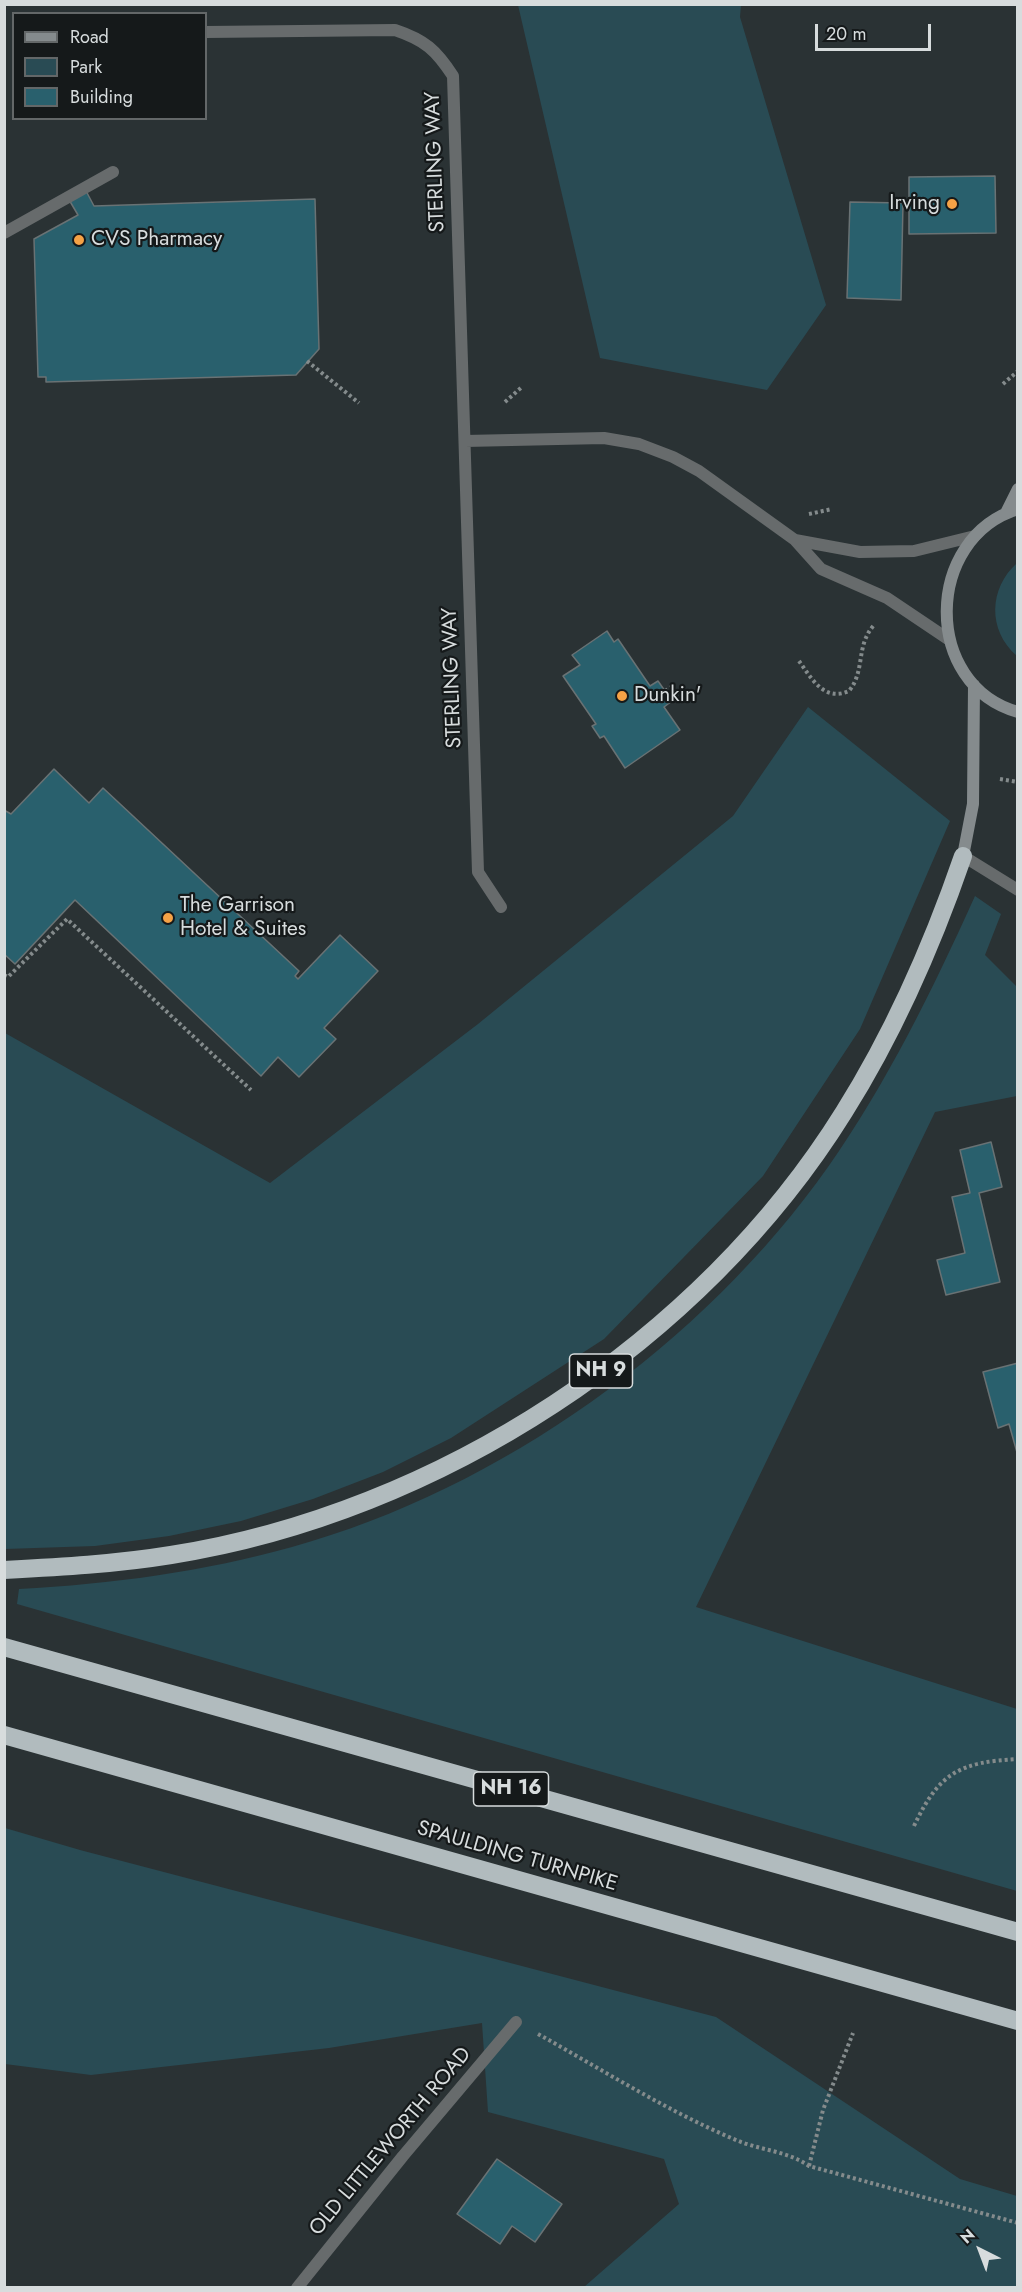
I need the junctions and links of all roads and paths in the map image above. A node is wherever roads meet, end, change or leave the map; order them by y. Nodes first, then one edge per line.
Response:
1 (207, 32) edge
2 (113, 172) dead end
3 (4, 233) edge
4 (307, 362) dead end
5 (1017, 371) edge
6 (1003, 384) dead end
7 (522, 387) dead end
8 (505, 402) dead end
9 (359, 403) dead end
10 (465, 441) junction
11 (1017, 489) edge
12 (1012, 511) edge
13 (975, 536) junction
14 (795, 540) junction
15 (875, 624) dead end
16 (948, 639) junction
17 (799, 661) dead end
18 (674, 685) dead end
19 (974, 685) junction
20 (665, 691) dead end
21 (1017, 712) edge
22 (999, 778) dead end
23 (1017, 782) edge
24 (963, 856) junction
25 (1017, 890) edge
26 (501, 907) dead end
27 (4, 975) edge
28 (251, 1090) dead end
29 (4, 1570) edge
30 (4, 1647) edge
31 (4, 1735) edge
32 (1017, 1759) edge
33 (914, 1826) dead end
34 (1017, 1932) edge
35 (1017, 2021) edge
36 (516, 2022) joint
37 (853, 2033) dead end
38 (809, 2166) junction
39 (1017, 2223) edge
40 (297, 2288) edge

1 - 10 street, STERLING WAY
2 - 3 street
4 - 9 path
5 - 6 path
7 - 8 path
10 - 14 street
10 - 26 street, STERLING WAY
11 - 12 main road
12 - 13 main road
13 - 14 street
13 - 16 main road
14 - 16 street
15 - 17 path
16 - 19 main road
18 - 20 path
19 - 21 main road
19 - 24 main road, NH 9
22 - 23 path
24 - 25 street
24 - 29 highway, NH 9
27 - 28 path
30 - 34 highway, NH 16
31 - 35 highway, SPAULDING TURNPIKE
32 - 33 path
36 - 38 path
36 - 40 street, OLD LITTLEWORTH ROAD
37 - 38 path
38 - 39 path

